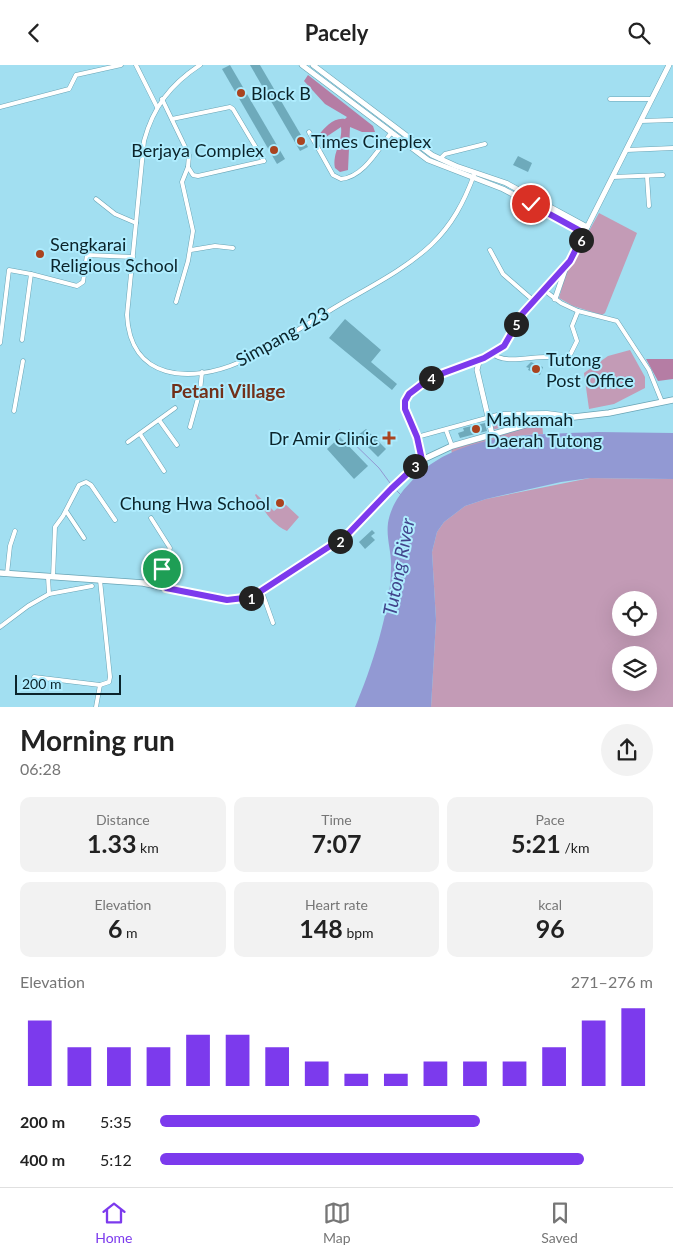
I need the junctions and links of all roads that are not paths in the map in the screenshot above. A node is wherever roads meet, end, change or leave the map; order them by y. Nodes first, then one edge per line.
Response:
1 (120, 65) edge
2 (136, 65) edge
3 (200, 65) edge
4 (302, 65) edge
5 (313, 65) edge
6 (669, 65) edge
7 (162, 99) junction
8 (610, 99) dead end
9 (652, 99) junction
10 (0, 107) edge
11 (157, 107) junction
12 (172, 119) junction
13 (673, 120) edge
14 (641, 121) junction
15 (309, 132) dead end
16 (391, 133) junction
17 (485, 143) dead end
18 (673, 147) edge
19 (626, 150) junction
20 (440, 159) junction
21 (188, 167) junction
22 (475, 172) junction
23 (663, 175) dead end
24 (647, 176) junction
25 (613, 177) junction
26 (473, 178) junction
27 (96, 199) dead end
28 (649, 206) dead end
29 (136, 223) junction
30 (588, 227) junction
31 (584, 233) junction
32 (233, 248) dead end
33 (191, 250) junction
34 (490, 250) dead end
35 (133, 257) junction
36 (566, 267) junction
37 (31, 274) junction
38 (544, 291) junction
39 (555, 299) junction
40 (534, 301) junction
41 (176, 302) dead end
42 (578, 311) junction
43 (22, 340) dead end
44 (0, 343) edge
45 (492, 353) junction
46 (484, 358) junction
47 (23, 361) dead end
48 (464, 366) junction
49 (477, 370) junction
50 (202, 372) junction
51 (673, 400) edge
52 (662, 402) junction
53 (175, 408) dead end
54 (14, 411) dead end
55 (572, 416) junction
56 (488, 419) junction
57 (159, 420) junction
58 (190, 427) dead end
59 (446, 431) junction
60 (140, 434) junction
61 (492, 434) junction
62 (417, 437) junction
63 (128, 441) dead end
64 (177, 445) dead end
65 (452, 446) junction
66 (422, 460) junction
67 (164, 471) dead end
68 (66, 511) junction
69 (151, 518) dead end
70 (115, 520) dead end
71 (15, 531) dead end
72 (84, 538) dead end
73 (0, 573) edge
74 (7, 574) junction
75 (51, 577) junction
76 (100, 579) junction
77 (92, 586) dead end
78 (166, 588) junction
79 (262, 592) junction
80 (49, 595) junction
81 (273, 623) dead end
82 (0, 627) edge
83 (34, 677) dead end
84 (100, 685) junction
85 (96, 707) edge

1 - 10 street
2 - 11 street
3 - 7 street, Simpang 123
4 - 16 street
5 - 20 street
6 - 9 street
7 - 11 street, Simpang 123
7 - 12 street
8 - 9 street
9 - 14 street
11 - 29 street, Simpang 123
12 - 21 street
12 - 21 street
13 - 14 street
14 - 19 street
15 - 16 street
16 - 26 street
17 - 20 street
18 - 19 street
19 - 25 street
20 - 22 street
21 - 33 street
22 - 26 street, Simpang 123
22 - 30 street
23 - 24 street
24 - 25 street
24 - 28 street
25 - 30 street
26 - 31 street
26 - 50 street, Simpang 123
27 - 29 street
29 - 35 street, Simpang 123
30 - 31 street
31 - 36 street
32 - 33 street
33 - 41 street
34 - 40 street
35 - 37 street
35 - 50 street, Simpang 123
36 - 38 street
36 - 39 street
37 - 43 street
37 - 44 street
38 - 39 street
38 - 40 street
39 - 42 street
40 - 45 street
42 - 45 street
42 - 52 street
45 - 46 street
46 - 48 street
46 - 49 street
47 - 54 street
48 - 49 street
48 - 62 street
49 - 56 street
50 - 58 street
51 - 52 main road
52 - 55 main road
53 - 57 street
55 - 56 street
55 - 61 main road
56 - 59 street
56 - 61 street
57 - 60 street
57 - 64 street
59 - 62 street
59 - 65 street
60 - 63 street
60 - 67 street
61 - 65 main road
62 - 66 street
65 - 66 main road
66 - 79 main road
68 - 70 street
68 - 72 street
68 - 75 street
69 - 78 street
71 - 74 street
73 - 74 main road
74 - 75 main road
75 - 76 main road
75 - 80 street
76 - 78 main road
76 - 84 street
77 - 80 street
78 - 79 main road
79 - 81 street
80 - 82 street
83 - 84 street
84 - 85 street

